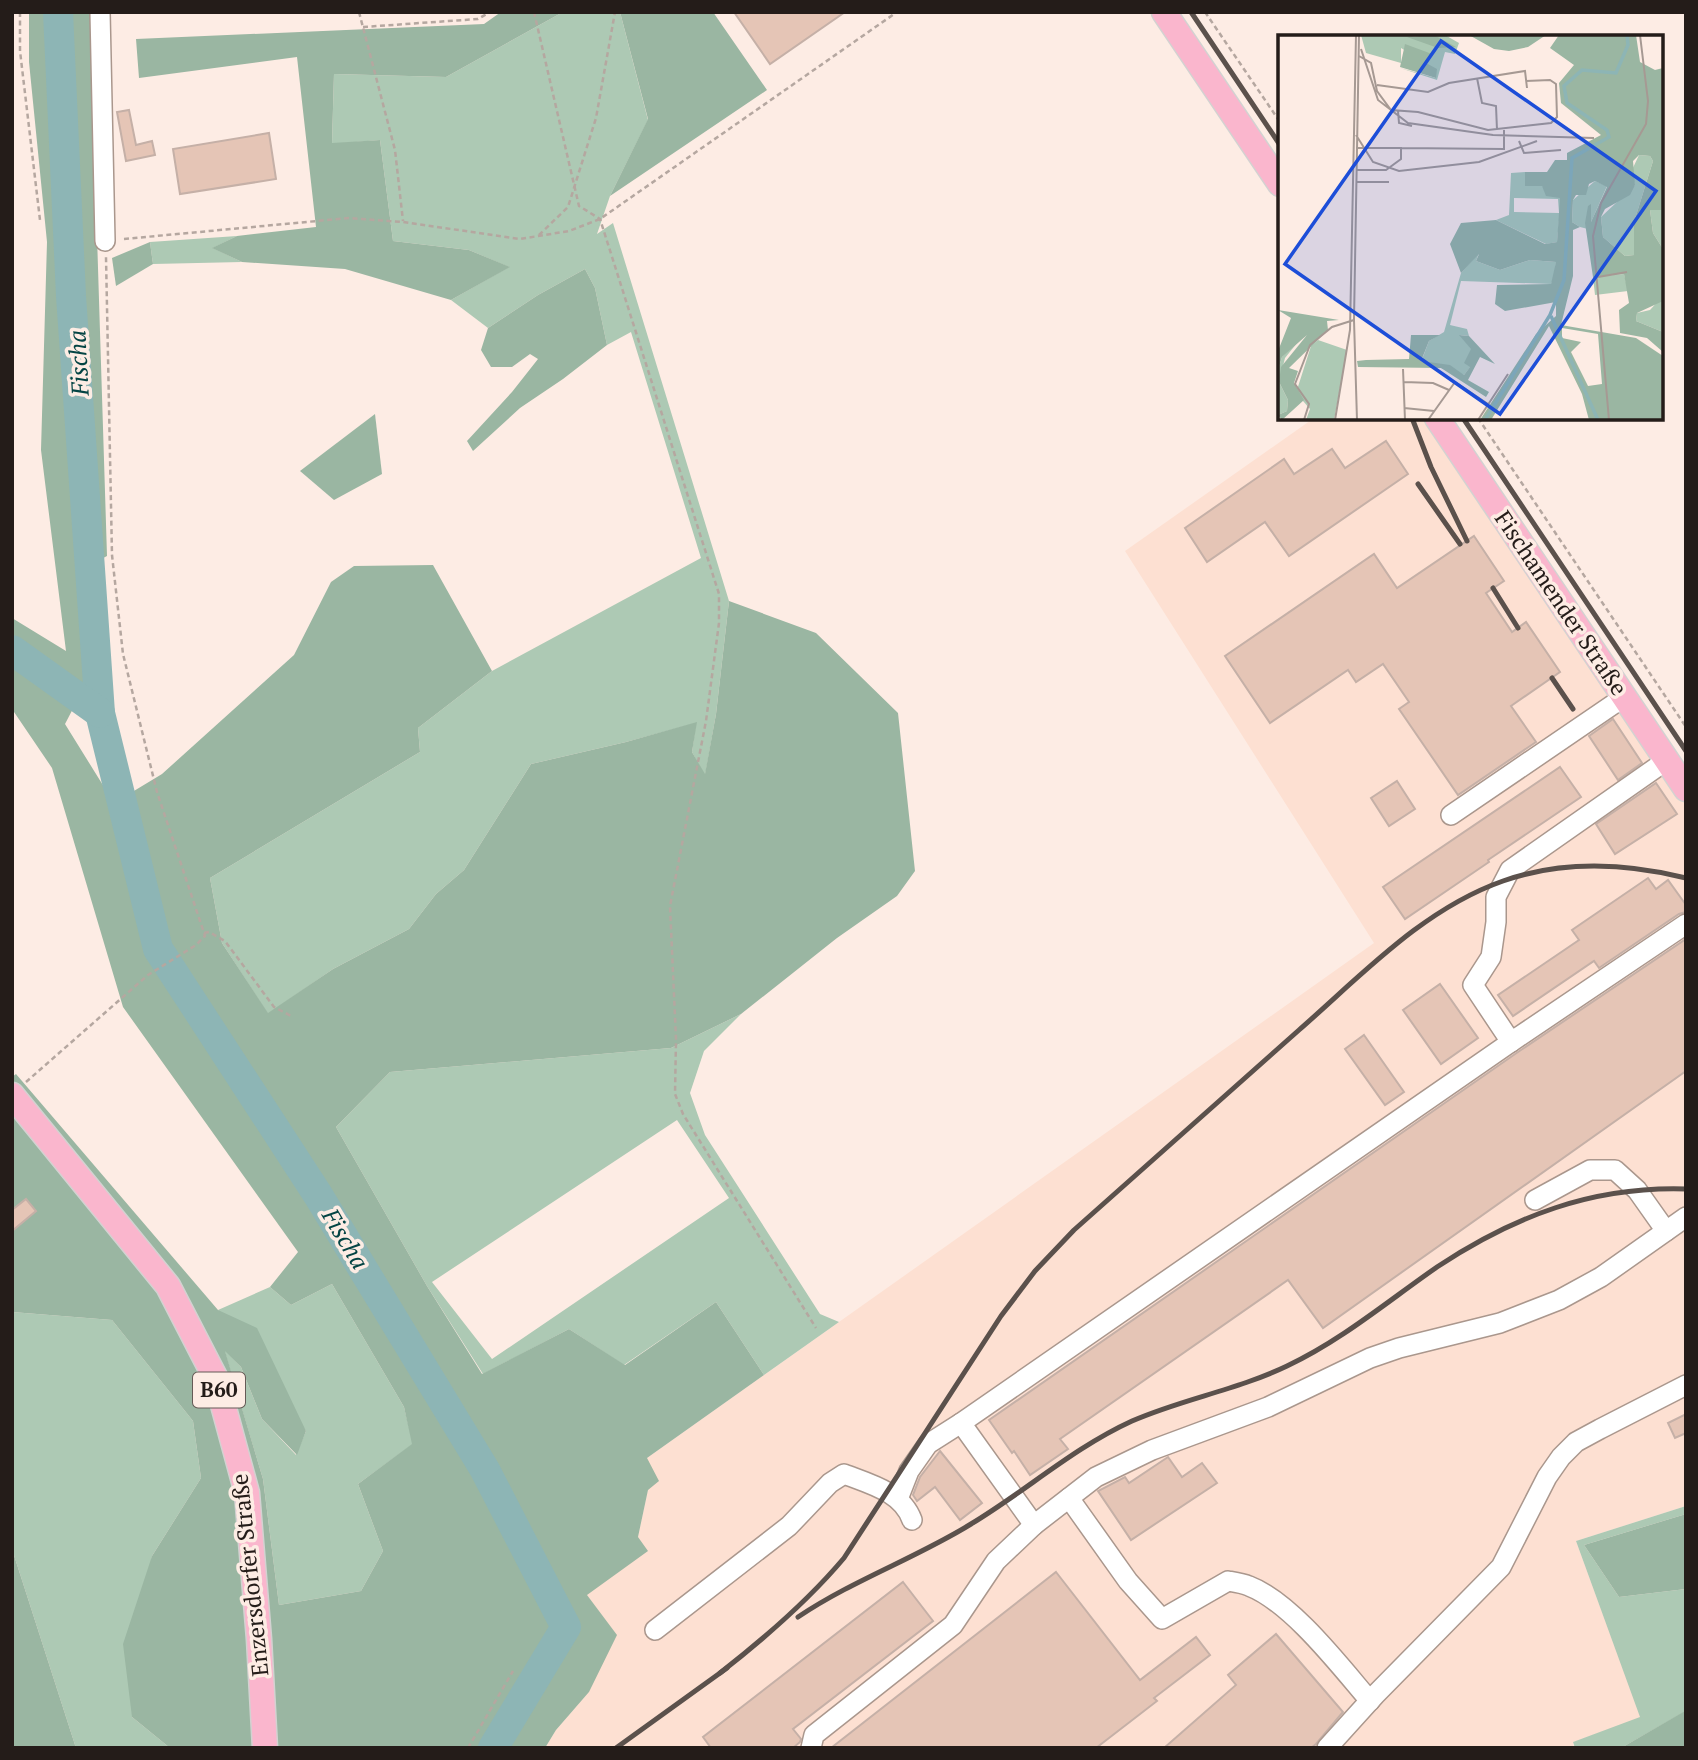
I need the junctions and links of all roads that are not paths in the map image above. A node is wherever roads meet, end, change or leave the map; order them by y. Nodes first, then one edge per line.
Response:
1 (100, 12) edge
2 (1164, 12) edge
3 (1278, 181) edge
4 (105, 241) road end
5 (1438, 420) edge
6 (1624, 697) junction
7 (1667, 760) junction
8 (1686, 789) edge
9 (1451, 815) dead end
10 (1686, 923) edge
11 (1511, 1042) junction
12 (16, 1092) edge
13 (1535, 1200) dead end
14 (1686, 1217) edge
15 (1665, 1231) junction
16 (1686, 1385) edge
17 (961, 1423) junction
18 (1069, 1497) junction
19 (898, 1499) junction
20 (912, 1520) dead end
21 (1034, 1525) junction
22 (655, 1630) dead end
23 (1370, 1701) junction
24 (265, 1748) edge
25 (811, 1748) edge
26 (1327, 1748) edge

1 - 4 street
2 - 3 main road
5 - 6 main road, Fischamender Straße
6 - 7 main road, Fischamender Straße
6 - 9 street
7 - 8 main road, Fischamender Straße
7 - 11 street
10 - 11 street
11 - 17 street
12 - 24 main road, Enzersdorfer Straße / B60
13 - 15 street
14 - 15 street
15 - 18 street
16 - 23 street
17 - 19 street
17 - 21 street
18 - 21 street
18 - 23 street
19 - 20 street
19 - 22 street
21 - 25 street
23 - 26 street

